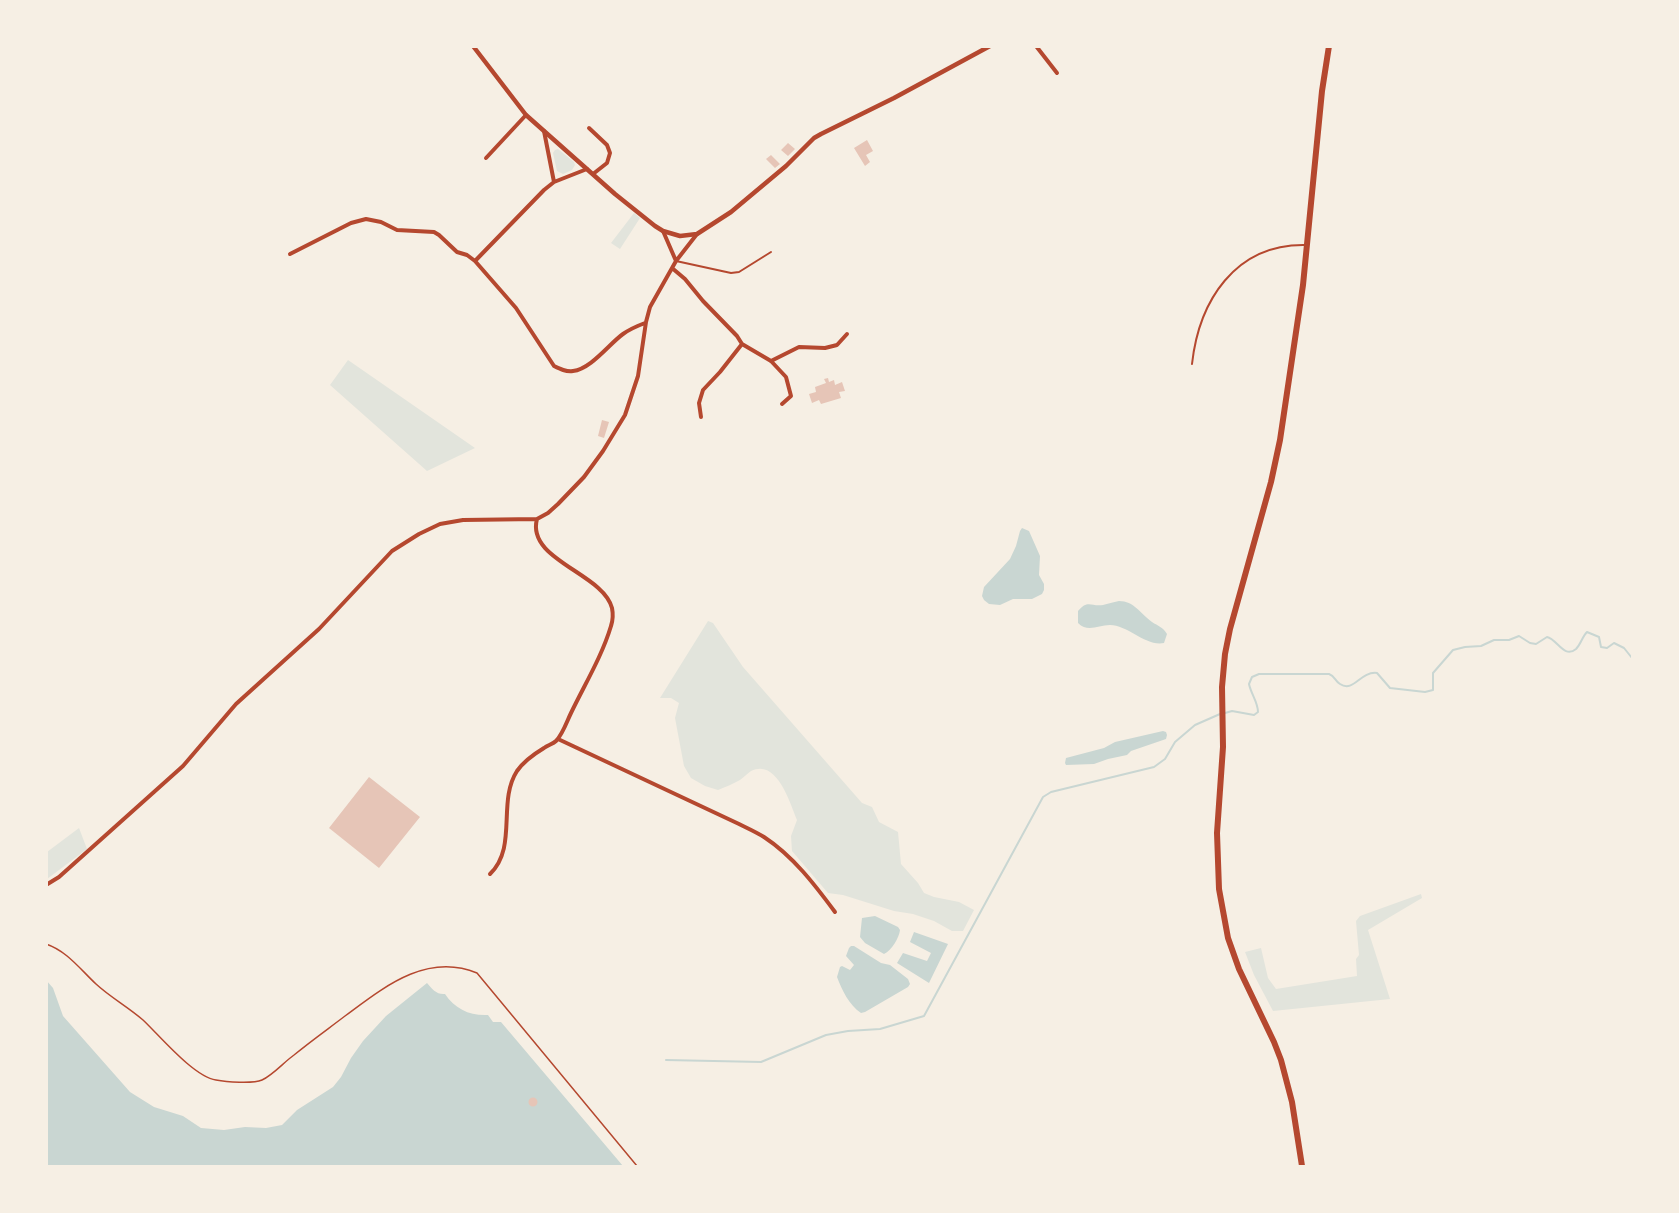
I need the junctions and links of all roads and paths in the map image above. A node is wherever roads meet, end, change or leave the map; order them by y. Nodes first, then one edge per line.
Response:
1 (473, 46) edge
2 (990, 46) edge
3 (1036, 46) edge
4 (1329, 46) edge
5 (1058, 73) dead end
6 (526, 115) junction
7 (589, 128) dead end
8 (544, 132) junction
9 (486, 158) dead end
10 (587, 169) junction
11 (593, 174) junction
12 (554, 182) junction
13 (663, 231) junction
14 (697, 234) junction
15 (1308, 245) junction
16 (771, 252) dead end
17 (290, 254) dead end
18 (476, 261) junction
19 (676, 261) junction
20 (672, 268) junction
21 (645, 322) junction
22 (848, 334) dead end
23 (741, 344) junction
24 (771, 361) junction
25 (1192, 364) dead end
26 (782, 404) dead end
27 (700, 417) dead end
28 (537, 519) junction
29 (558, 739) junction
30 (490, 874) dead end
31 (46, 885) edge
32 (835, 912) dead end
33 (46, 944) edge
34 (638, 1167) edge
35 (1302, 1167) edge

1 - 6 street
2 - 14 street
3 - 5 street
4 - 15 highway
6 - 8 street
6 - 9 street
7 - 11 street
8 - 10 street
8 - 12 street
10 - 11 street
10 - 12 street
11 - 13 street
12 - 18 street
13 - 14 street
13 - 19 street
14 - 19 street
15 - 25 lane
15 - 35 highway
16 - 19 lane
17 - 18 street
18 - 21 street
19 - 20 street
20 - 21 street
20 - 23 street
21 - 28 street
22 - 24 street
23 - 24 street
23 - 27 street
24 - 26 street
28 - 29 street
28 - 31 street
29 - 30 street
29 - 32 street
33 - 34 path

